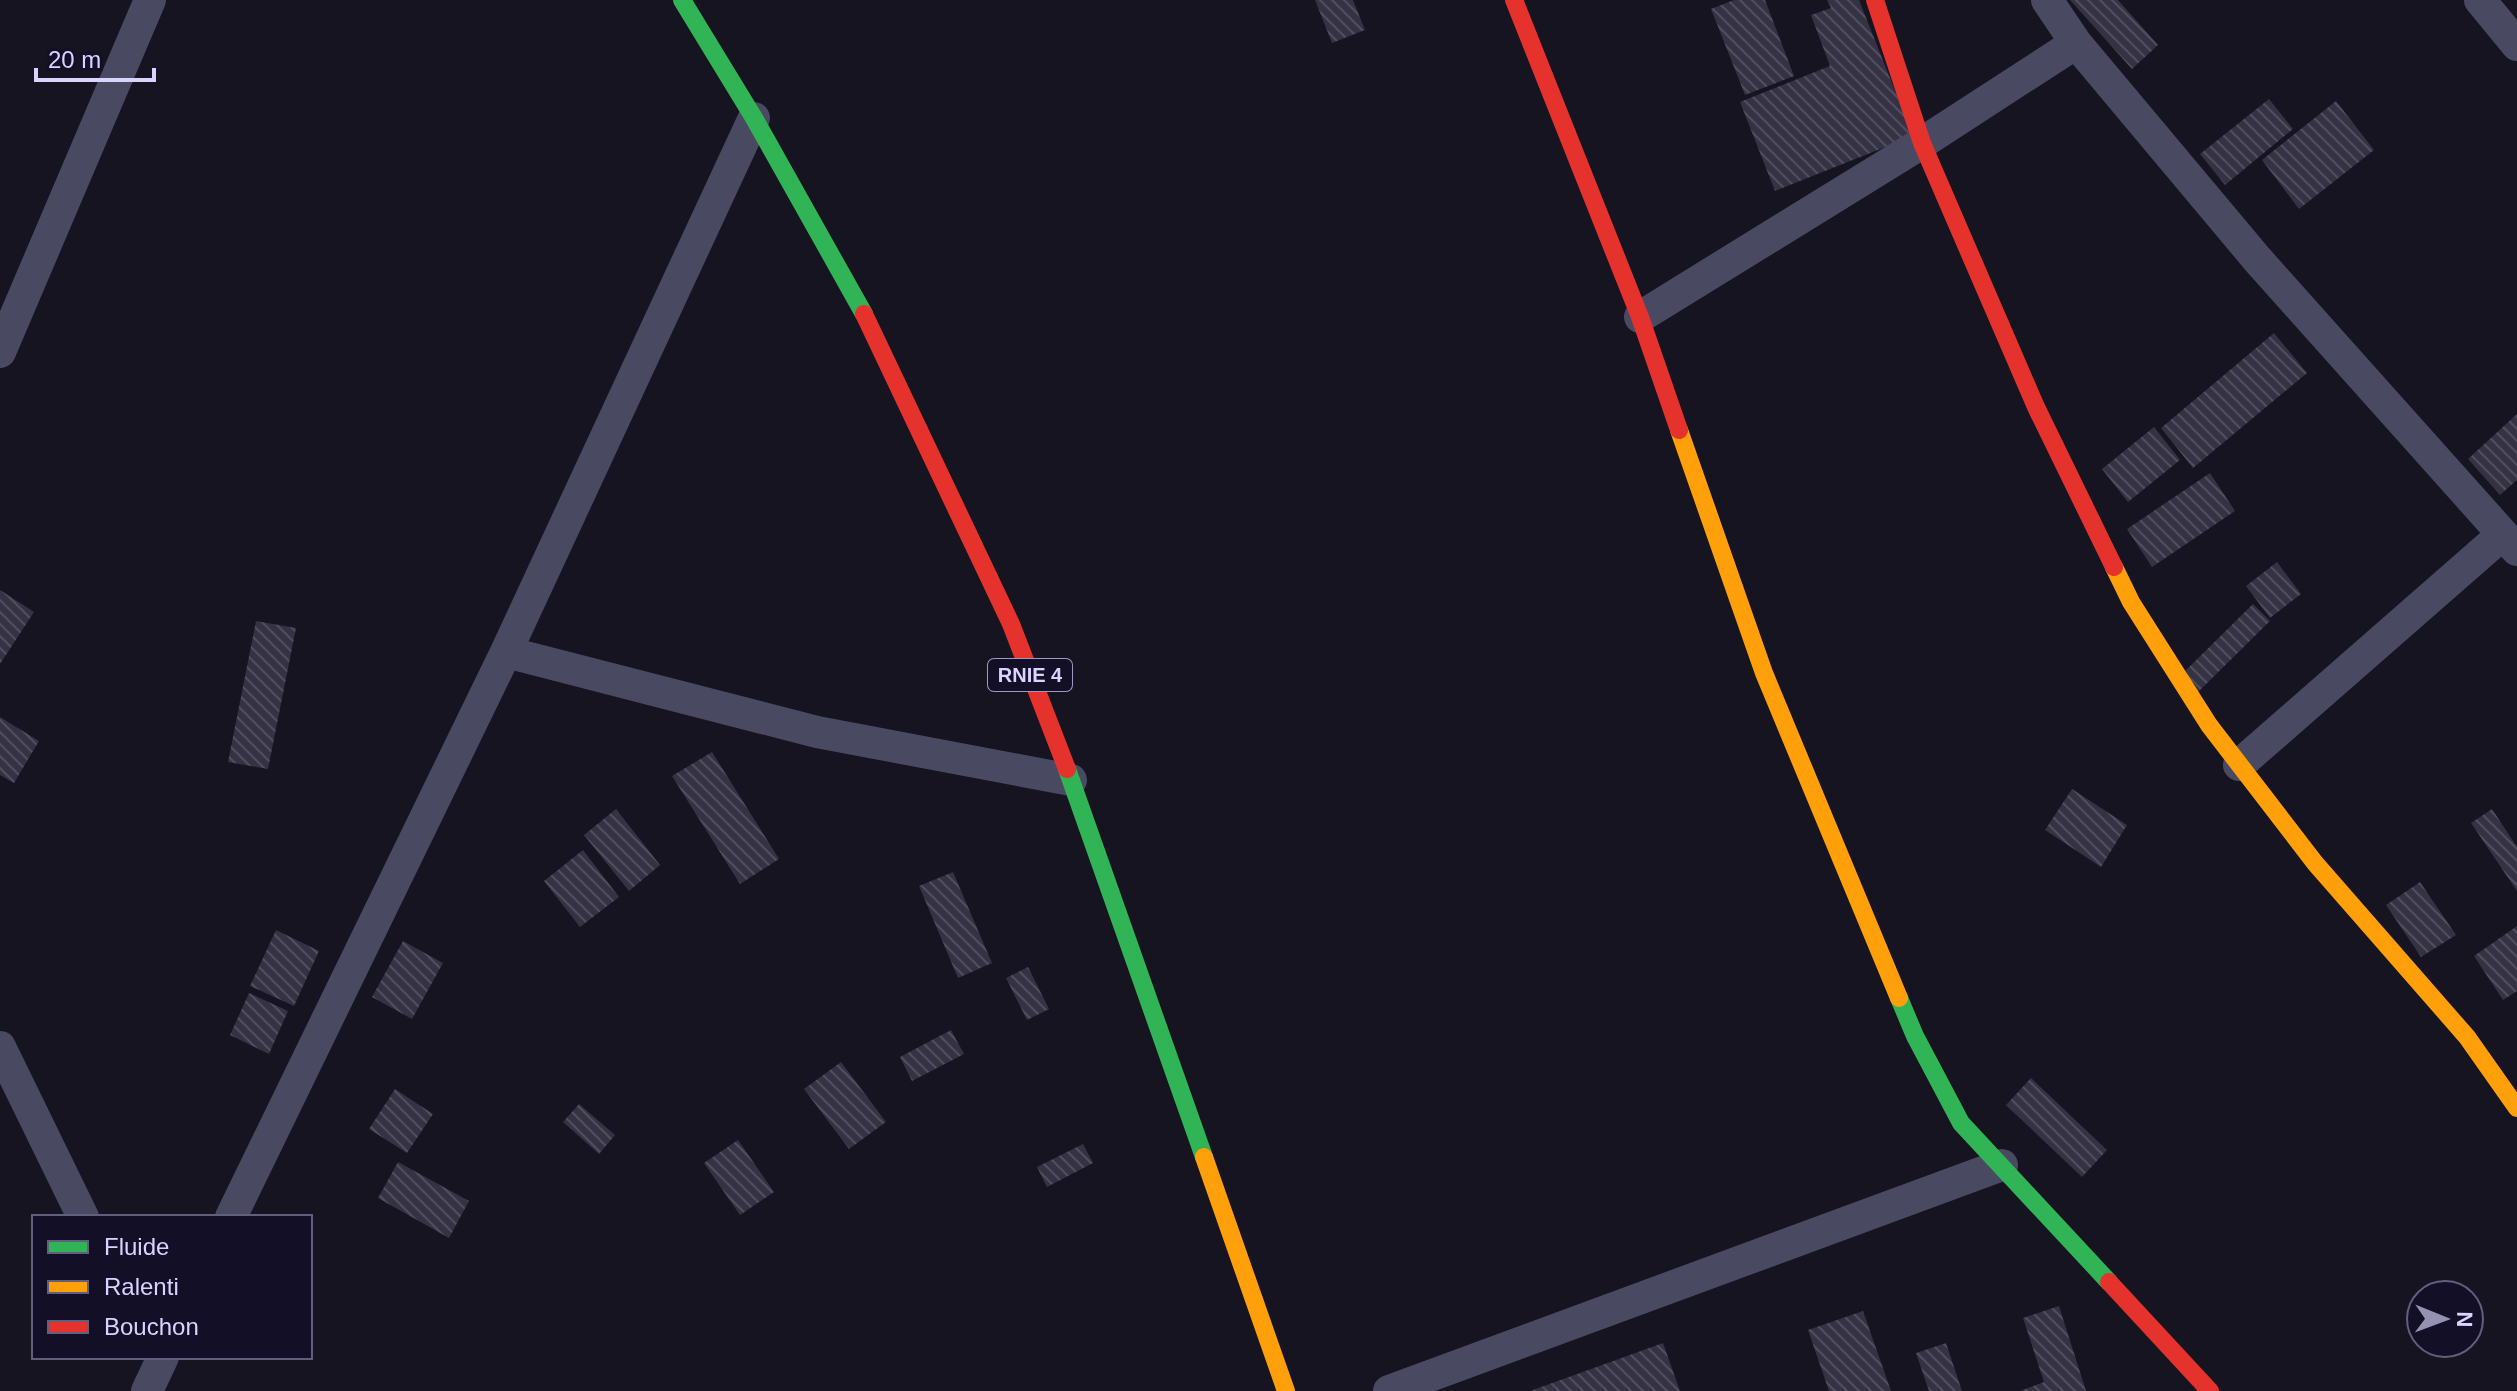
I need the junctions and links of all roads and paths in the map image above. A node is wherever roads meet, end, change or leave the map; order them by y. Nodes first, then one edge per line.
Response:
1 (150, 0) edge
2 (682, 0) edge
3 (1514, 0) edge
4 (1875, 0) edge
5 (2047, 0) edge
6 (2480, 0) edge
7 (2076, 43) junction
8 (2517, 45) edge
9 (754, 118) junction
10 (1922, 143) junction
11 (1640, 317) junction
12 (0, 352) edge
13 (2510, 542) edge
14 (506, 652) junction
15 (2239, 765) junction
16 (1071, 780) junction
17 (0, 1047) edge
18 (2517, 1108) edge
19 (2002, 1165) junction
20 (82, 1215) edge
21 (232, 1215) edge
22 (1286, 1391) edge
23 (1389, 1391) edge
24 (2210, 1391) edge

1 - 12 street
2 - 9 street, RNIE 4
3 - 11 street
4 - 10 street
5 - 7 street
6 - 8 street
7 - 10 street
7 - 13 street
9 - 14 street
9 - 16 street, RNIE 4
10 - 11 street
10 - 15 street
11 - 19 street
13 - 15 street
14 - 16 street
14 - 21 street
15 - 18 street
16 - 22 street, RNIE 4
17 - 20 street
19 - 23 street
19 - 24 street

